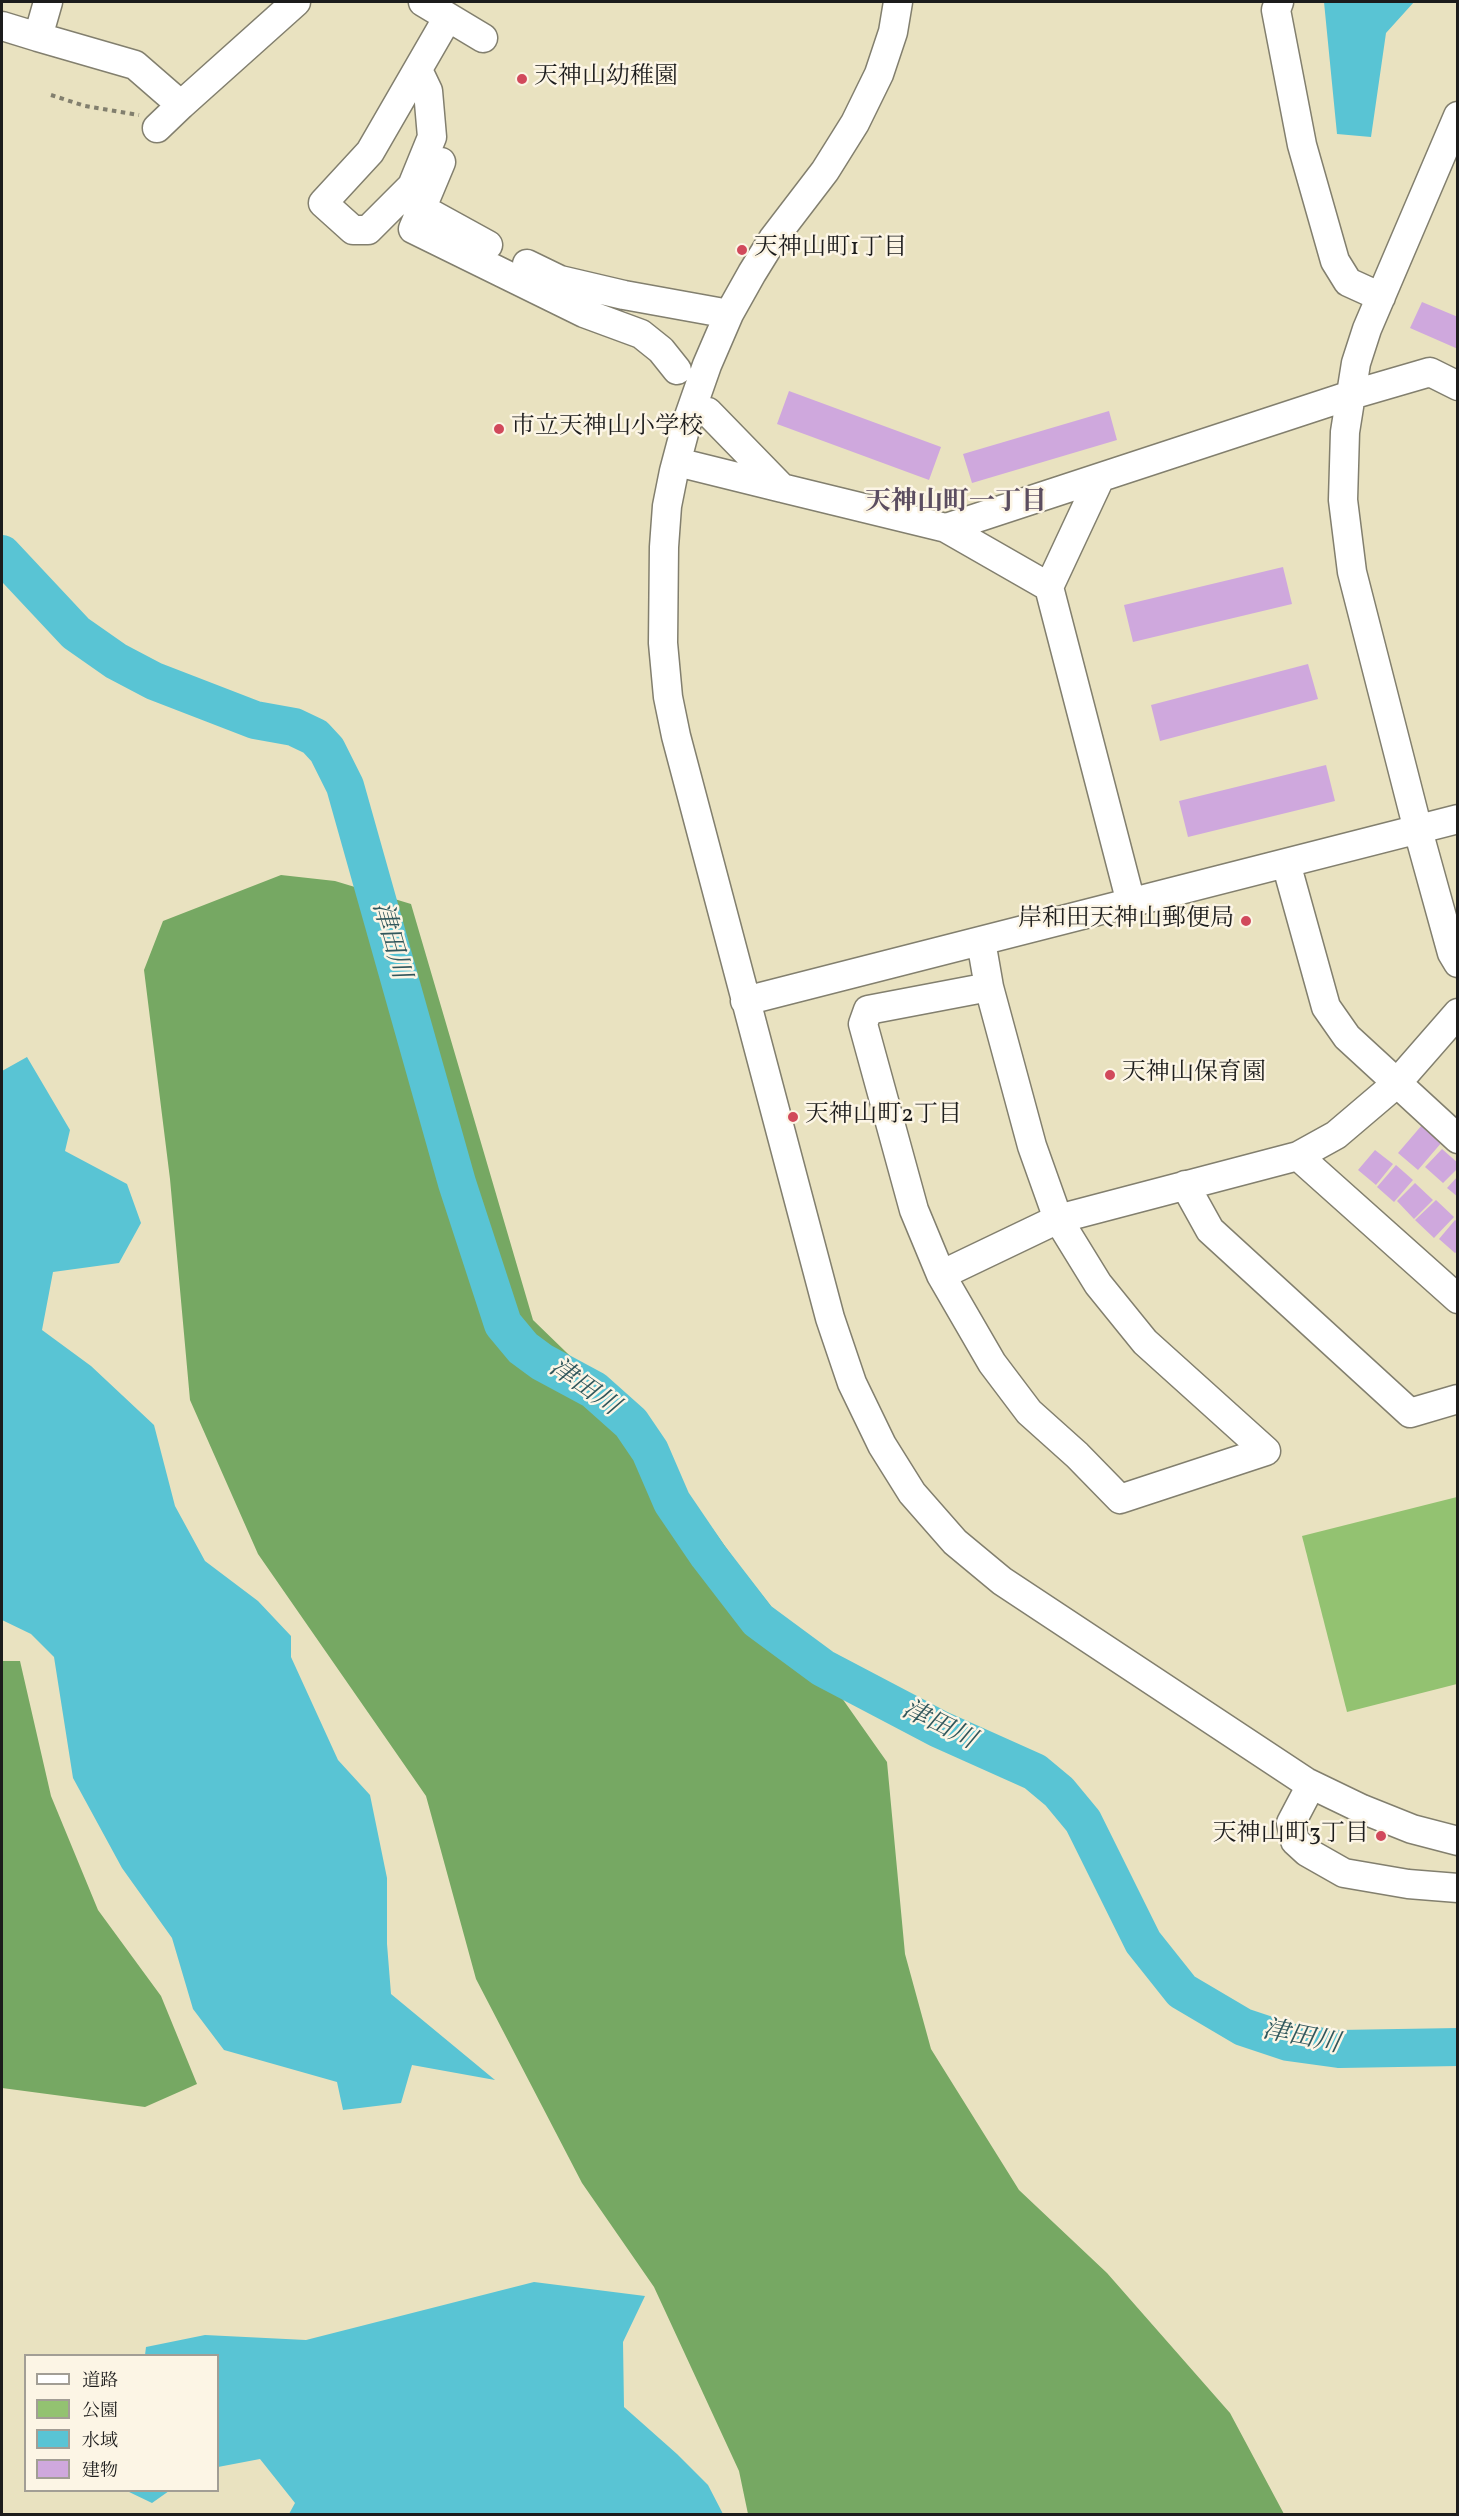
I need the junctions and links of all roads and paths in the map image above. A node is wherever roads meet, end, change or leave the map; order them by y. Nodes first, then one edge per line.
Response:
1 (48, 2) edge
2 (296, 2) edge
3 (423, 2) edge
4 (898, 2) edge
5 (1279, 2) edge
6 (448, 17) junction
7 (2, 26) edge
8 (38, 37) junction
9 (483, 38) dead end
10 (417, 70) junction
11 (51, 95) dead end
12 (181, 105) junction
13 (124, 111) dead end
14 (1458, 116) edge
15 (157, 128) dead end
16 (448, 143) dead end
17 (412, 203) junction
18 (1381, 297) junction
19 (729, 314) junction
20 (677, 370) dead end
21 (1458, 386) edge
22 (1351, 395) junction
23 (708, 412) dead end
24 (677, 462) junction
25 (1100, 478) junction
26 (782, 488) junction
27 (946, 528) junction
28 (1049, 587) junction
29 (1458, 819) edge
30 (1418, 830) junction
31 (1286, 863) junction
32 (1131, 903) junction
33 (981, 941) junction
34 (1458, 963) edge
35 (989, 987) junction
36 (745, 1001) junction
37 (1458, 1013) edge
38 (1396, 1084) junction
39 (1458, 1139) edge
40 (1298, 1156) junction
41 (1185, 1185) junction
42 (1058, 1218) junction
43 (941, 1275) junction
44 (1458, 1299) edge
45 (1458, 1400) edge
46 (1311, 1785) junction
47 (1458, 1841) edge
48 (1458, 1888) edge

1 - 8 street
2 - 12 street
3 - 6 street
4 - 19 street
5 - 18 street
6 - 9 street
6 - 10 street
7 - 8 street
8 - 12 street
10 - 17 street
10 - 17 street
11 - 13 path
12 - 15 street
14 - 18 street
16 - 17 street
17 - 19 street
17 - 20 street
18 - 22 street
19 - 24 street
21 - 22 street
22 - 25 street
22 - 30 street
23 - 26 street
24 - 26 street
24 - 36 street
25 - 27 street
25 - 28 street
26 - 27 street
27 - 28 street
28 - 32 street
29 - 30 street
30 - 31 street
30 - 34 street
31 - 32 street
31 - 38 street
32 - 33 street
33 - 35 street
33 - 36 street
35 - 42 street
35 - 43 street
36 - 46 street
37 - 38 street
38 - 39 street
38 - 40 street
40 - 41 street
40 - 44 street
41 - 42 street
41 - 45 street
42 - 43 street
42 - 43 street
46 - 47 street
46 - 48 street

